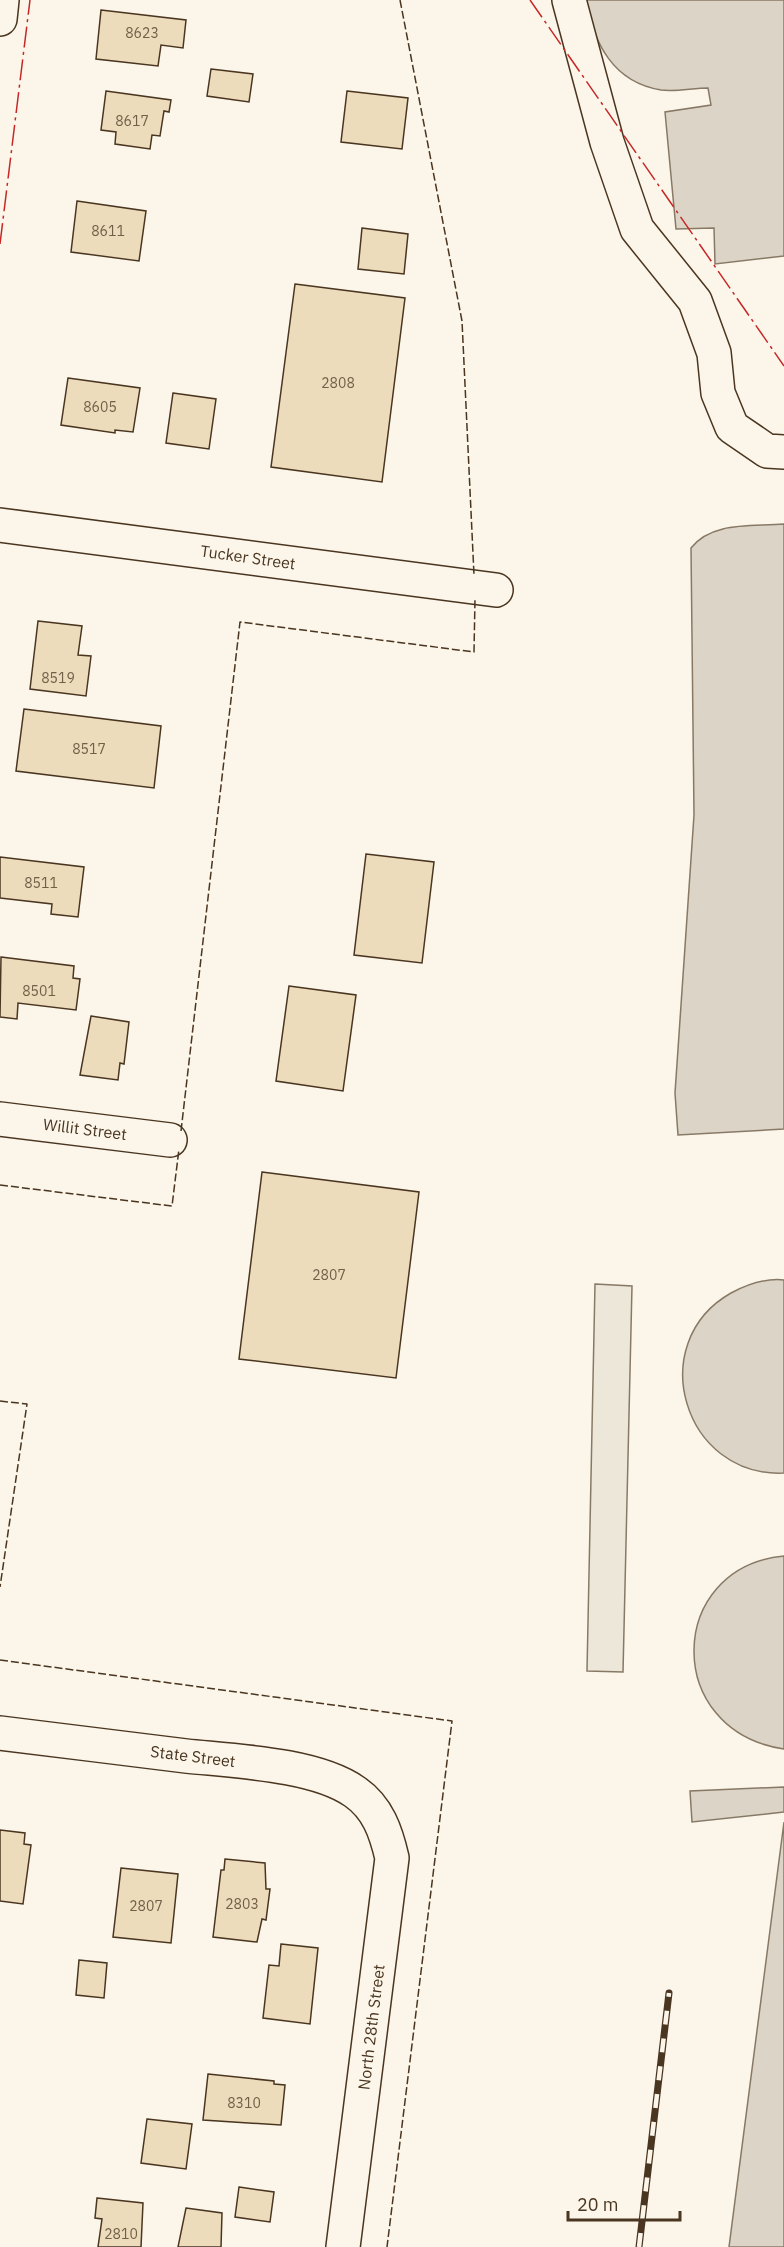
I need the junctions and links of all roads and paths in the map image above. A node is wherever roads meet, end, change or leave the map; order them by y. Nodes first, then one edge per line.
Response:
1 (2, 0) edge
2 (569, 0) edge
3 (0, 20) edge
4 (784, 452) edge
5 (0, 525) edge
6 (496, 590) dead end
7 (0, 1119) edge
8 (170, 1140) dead end
9 (0, 1733) edge
10 (374, 1810) joint
11 (343, 2247) edge

1 - 3 street
2 - 4 street
5 - 6 street, Tucker Street
7 - 8 street, Willit Street
9 - 10 street, State Street
10 - 11 street, North 28th Street

